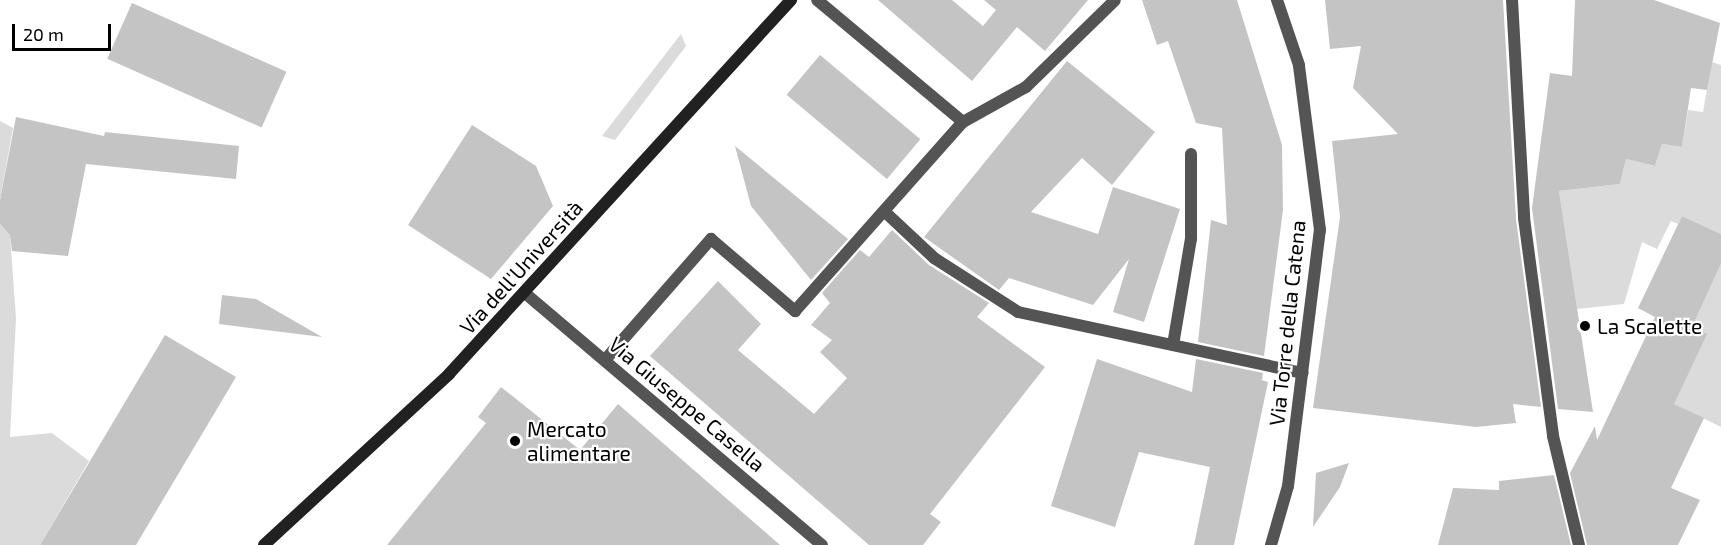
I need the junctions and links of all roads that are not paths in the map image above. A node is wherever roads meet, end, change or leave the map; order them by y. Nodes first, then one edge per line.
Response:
1 (791, 0) edge
2 (817, 0) edge
3 (1115, 0) edge
4 (1277, 0) edge
5 (1512, 0) edge
6 (963, 122) junction
7 (1191, 154) dead end
8 (884, 211) junction
9 (526, 294) junction
10 (1173, 345) junction
11 (605, 360) junction
12 (1303, 373) junction
13 (264, 545) edge
14 (822, 545) edge
15 (1271, 545) edge
16 (1579, 545) edge

1 - 9 street, Via dell'Università
2 - 6 street
3 - 6 street
4 - 12 street, Via Torre della Catena
5 - 16 street
6 - 8 street
7 - 10 street
8 - 10 street
8 - 11 street
9 - 11 street, Via Giuseppe Casella
9 - 13 street, Via dell'Università
10 - 12 street
11 - 14 street, Via Giuseppe Casella
12 - 15 street, Via Torre della Catena

